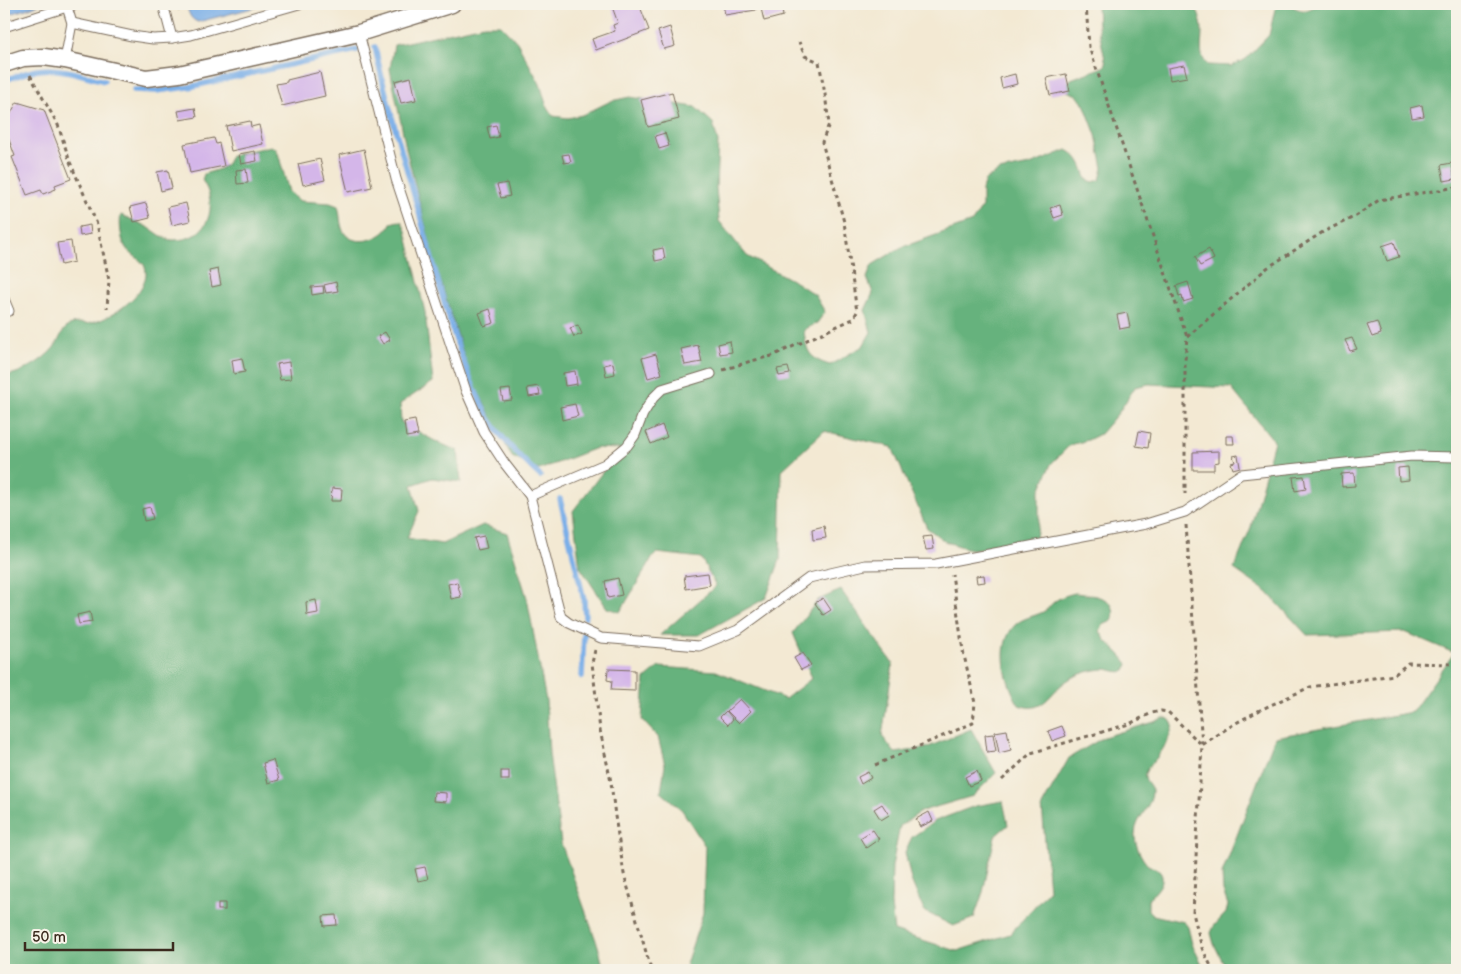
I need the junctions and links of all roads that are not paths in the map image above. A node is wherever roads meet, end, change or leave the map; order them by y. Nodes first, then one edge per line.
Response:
1 (78, 4) edge
2 (163, 4) edge
3 (299, 4) edge
4 (452, 4) edge
5 (67, 7) junction
6 (72, 23) junction
7 (4, 27) edge
8 (359, 33) junction
9 (172, 38) junction
10 (65, 60) junction
11 (4, 64) edge
12 (4, 299) edge
13 (9, 311) dead end
14 (711, 374) road end
15 (1457, 457) edge
16 (530, 496) junction

1 - 5 lane
2 - 9 lane
3 - 9 lane
4 - 8 street
5 - 6 lane
5 - 7 lane
6 - 9 lane
6 - 10 lane
8 - 10 street
8 - 16 lane
10 - 11 street
12 - 13 lane
14 - 16 lane
15 - 16 lane

